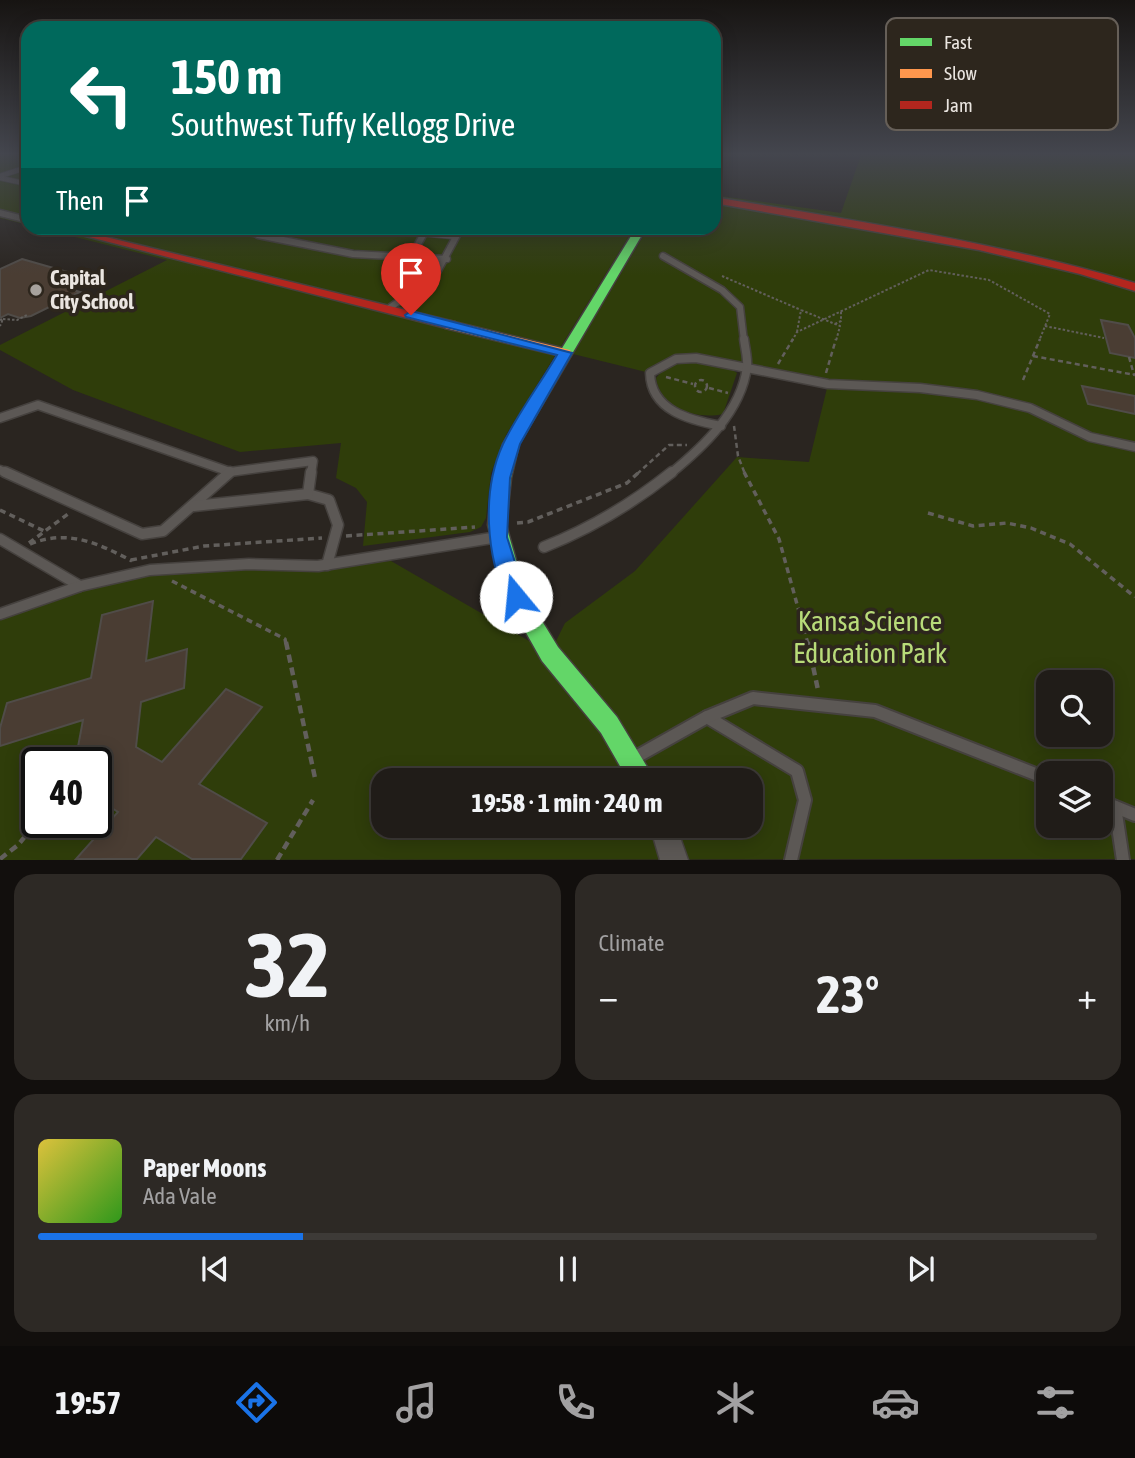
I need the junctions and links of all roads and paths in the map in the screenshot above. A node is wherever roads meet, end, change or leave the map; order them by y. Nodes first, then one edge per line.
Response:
1 (721, 202) edge
2 (0, 213) edge
3 (21, 218) edge
4 (87, 235) edge
5 (254, 235) edge
6 (423, 235) edge
7 (457, 235) edge
8 (637, 235) edge
9 (663, 256) dead end
10 (410, 259) junction
11 (447, 259) junction
12 (722, 276) dead end
13 (1135, 287) edge
14 (388, 309) junction
15 (801, 310) junction
16 (841, 310) junction
17 (27, 314) dead end
18 (2, 319) edge
19 (822, 319) junction
20 (835, 324) junction
21 (0, 326) edge
22 (1045, 326) junction
23 (797, 332) junction
24 (1104, 338) dead end
25 (565, 353) junction
26 (1033, 356) junction
27 (1129, 356) dead end
28 (1133, 362) edge
29 (747, 366) junction
30 (650, 373) junction
31 (777, 373) junction
32 (1135, 375) edge
33 (1023, 380) dead end
34 (823, 383) junction
35 (693, 384) junction
36 (709, 388) junction
37 (731, 397) junction
38 (0, 418) edge
39 (721, 426) junction
40 (701, 445) junction
41 (1135, 447) edge
42 (0, 470) edge
43 (230, 472) junction
44 (308, 494) junction
45 (194, 506) junction
46 (8, 509) dead end
47 (75, 509) dead end
48 (1, 512) edge
49 (928, 513) dead end
50 (44, 531) junction
51 (497, 531) junction
52 (335, 537) junction
53 (10, 545) edge
54 (544, 547) dead end
55 (0, 552) edge
56 (131, 560) junction
57 (120, 563) dead end
58 (327, 565) junction
59 (150, 570) junction
60 (80, 586) junction
61 (1135, 597) edge
62 (0, 614) edge
63 (821, 703) junction
64 (707, 717) junction
65 (630, 761) junction
66 (634, 768) edge
67 (1036, 774) edge
68 (315, 778) dead end
69 (313, 800) dead end
70 (1115, 807) joint
71 (1135, 815) edge
72 (24, 838) edge
73 (667, 838) edge
74 (0, 859) edge
75 (277, 859) edge
76 (674, 859) edge
77 (791, 859) edge
78 (1123, 859) edge

1 - 13 street
2 - 3 street
4 - 14 street
5 - 10 lane
6 - 10 lane
7 - 11 lane
8 - 25 street
9 - 29 lane
10 - 11 lane
11 - 14 lane
12 - 15 path
14 - 25 street
15 - 19 path
15 - 23 path
16 - 19 path
16 - 20 path
16 - 22 path
17 - 18 path
18 - 21 path
19 - 20 path
19 - 23 path
20 - 34 path
22 - 24 path
22 - 26 path
23 - 31 path
25 - 51 street
26 - 32 path
26 - 33 path
27 - 28 path
28 - 32 path
29 - 30 lane
29 - 31 lane
29 - 37 lane
30 - 35 path
30 - 39 lane
31 - 34 lane
34 - 41 lane
35 - 36 path
35 - 36 path
36 - 37 path
37 - 39 lane
37 - 63 path
38 - 43 lane
39 - 40 lane
40 - 51 path
40 - 54 lane
42 - 45 lane
43 - 44 lane
43 - 45 lane
44 - 45 lane
44 - 52 lane
46 - 48 path
47 - 50 path
48 - 50 path
49 - 61 path
50 - 53 path
51 - 52 path
51 - 58 lane
51 - 65 street
52 - 56 path
52 - 58 lane
53 - 55 lane
53 - 56 path
53 - 60 lane
56 - 57 path
56 - 59 path
58 - 59 lane
59 - 60 lane
59 - 68 path
60 - 62 lane
63 - 64 lane
63 - 67 lane
64 - 65 lane
64 - 77 lane
65 - 66 street
69 - 75 path
70 - 71 lane
70 - 78 lane
72 - 74 path
73 - 76 street

